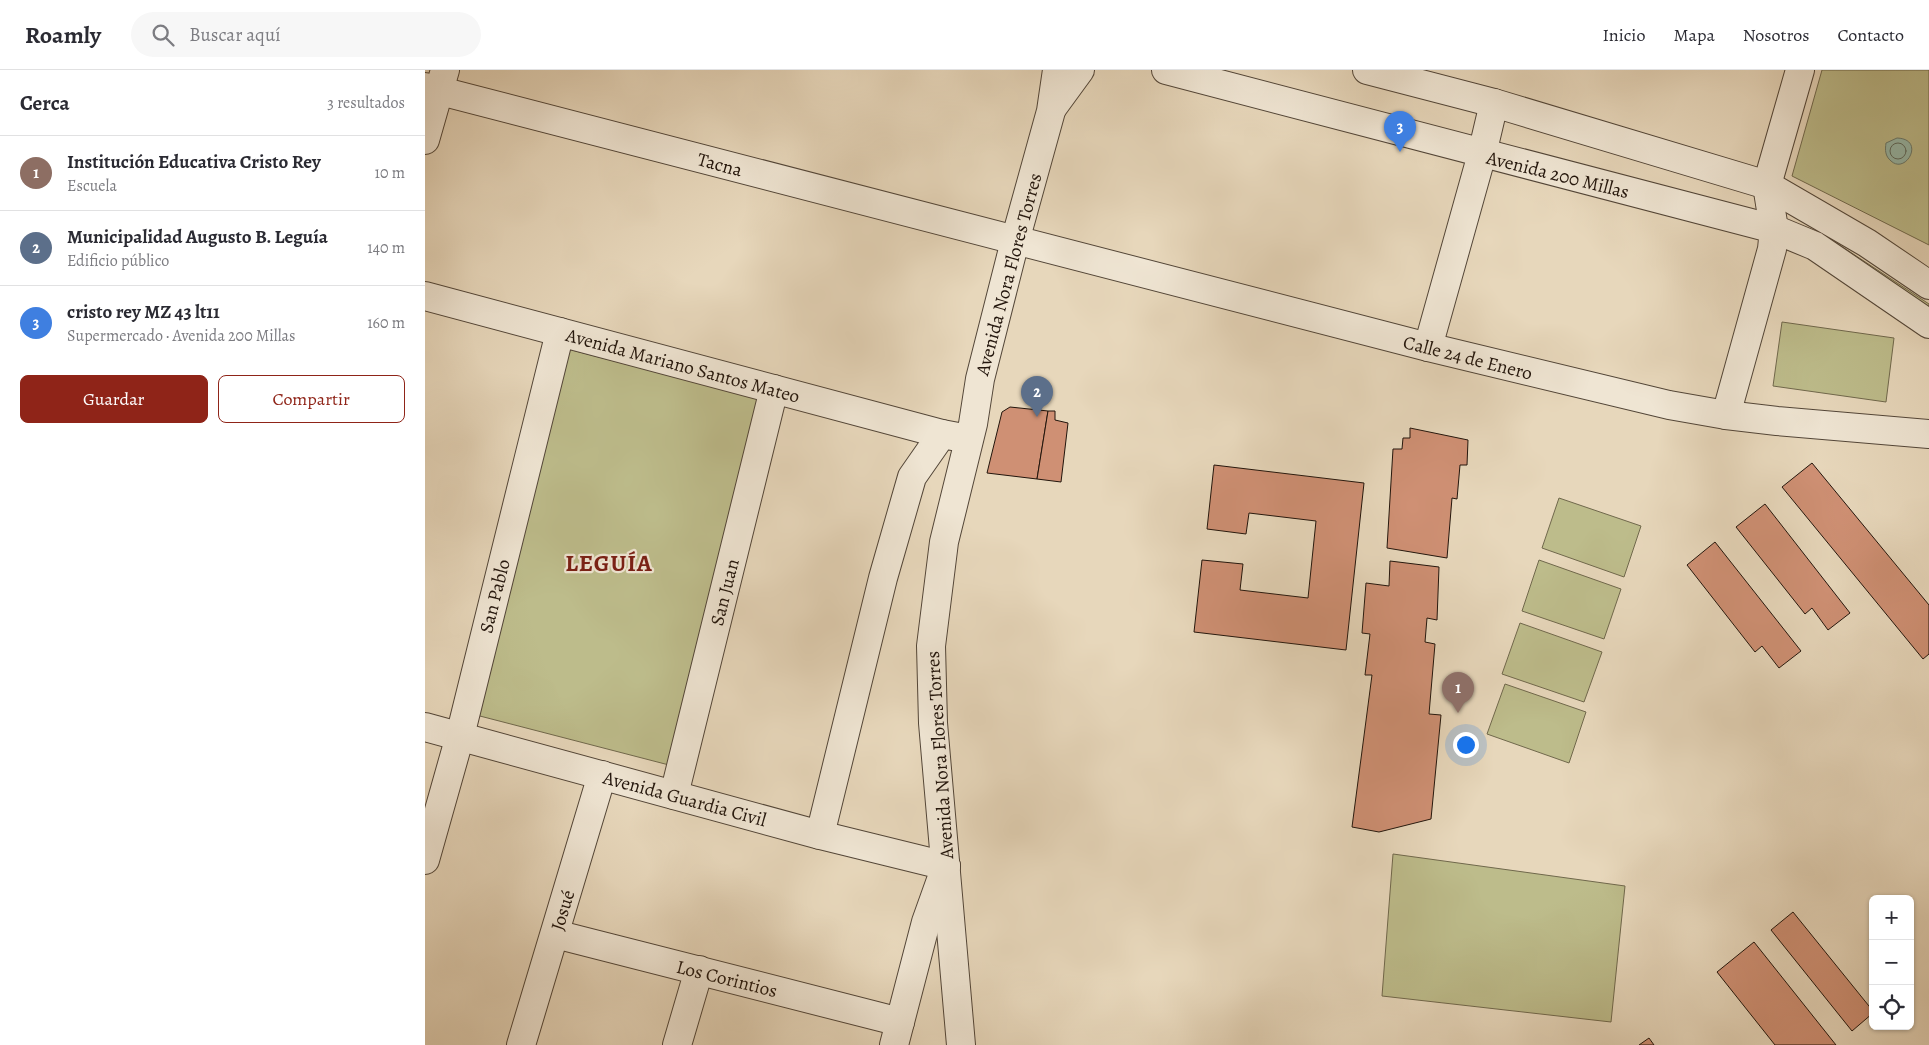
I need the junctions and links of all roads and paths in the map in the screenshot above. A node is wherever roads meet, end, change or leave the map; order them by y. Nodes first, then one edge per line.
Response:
1 (1057, 70) edge
2 (1080, 70) edge
3 (1166, 70) edge
4 (1367, 70) edge
5 (1800, 70) edge
6 (436, 83) edge
7 (1494, 103) junction
8 (1051, 110) junction
9 (425, 140) edge
10 (1482, 154) junction
11 (1767, 185) junction
12 (1775, 229) junction
13 (1015, 241) junction
14 (1929, 285) edge
15 (425, 296) edge
16 (1929, 324) edge
17 (560, 332) junction
18 (1428, 348) junction
19 (774, 389) junction
20 (1726, 415) junction
21 (942, 434) junction
22 (1929, 434) edge
23 (969, 438) junction
24 (425, 727) edge
25 (459, 736) junction
26 (602, 775) junction
27 (674, 795) junction
28 (820, 835) junction
29 (425, 860) edge
30 (946, 866) junction
31 (555, 934) junction
32 (699, 970) junction
33 (897, 1033) edge
34 (521, 1045) edge
35 (677, 1045) edge
36 (961, 1045) edge

1 - 8 street, Avenida Nora Flores Torres
2 - 8 street, Avenida Nora Flores Torres
3 - 10 street, Avenida 200 Millas
4 - 7 street
5 - 11 street
6 - 9 street
6 - 13 street, Tacna
7 - 10 street
7 - 11 street
8 - 13 street, Avenida Nora Flores Torres
10 - 12 street, Avenida 200 Millas
10 - 18 street
11 - 12 street
11 - 14 street
12 - 16 street, Avenida 200 Millas
12 - 20 street
13 - 18 street, Calle 24 de Enero
13 - 23 street, Avenida Nora Flores Torres
15 - 17 street, Avenida Mariano Santos Mateo
17 - 19 street, Avenida Mariano Santos Mateo
17 - 25 street, San Pablo
18 - 20 street, Calle 24 de Enero
19 - 21 street, Avenida Mariano Santos Mateo
19 - 27 street, San Juan
20 - 22 street, Calle 24 de Enero
21 - 23 street
21 - 28 street
23 - 30 street, Avenida Nora Flores Torres
24 - 25 street, Avenida Guardia Civil
25 - 26 street, Avenida Guardia Civil
25 - 29 street, San Pablo
26 - 27 street, Avenida Guardia Civil
26 - 31 street, Josué
27 - 28 street, Avenida Guardia Civil
28 - 30 street, Avenida Guardia Civil
30 - 33 street
30 - 36 street, Avenida Nora Flores Torres
31 - 32 street, Los Corintios
31 - 34 street, Josué
32 - 33 street, Los Corintios
32 - 35 street

